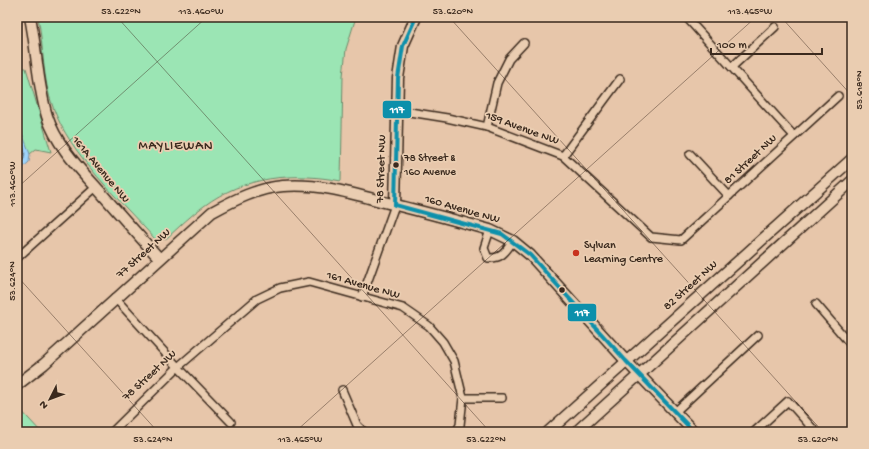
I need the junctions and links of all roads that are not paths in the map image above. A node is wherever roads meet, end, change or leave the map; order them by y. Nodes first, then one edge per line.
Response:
1 (30, 17) edge
2 (416, 17) edge
3 (686, 17) edge
4 (775, 28) dead end
5 (524, 43) dead end
6 (732, 67) junction
7 (620, 79) dead end
8 (838, 96) dead end
9 (397, 110) junction
10 (487, 127) junction
11 (794, 136) junction
12 (690, 154) dead end
13 (562, 156) junction
14 (852, 160) edge
15 (852, 181) edge
16 (310, 185) joint
17 (96, 187) junction
18 (729, 196) junction
19 (395, 205) junction
20 (490, 230) junction
21 (681, 240) joint
22 (513, 241) junction
23 (17, 258) edge
24 (159, 258) junction
25 (309, 282) joint
26 (362, 297) junction
27 (115, 298) junction
28 (816, 304) dead end
29 (758, 335) dead end
30 (852, 346) edge
31 (626, 361) junction
32 (178, 367) junction
33 (640, 375) junction
34 (17, 385) edge
35 (342, 390) dead end
36 (463, 398) junction
37 (502, 398) dead end
38 (675, 412) junction
39 (232, 422) dead end
40 (112, 432) edge
41 (364, 432) edge
42 (456, 432) edge
43 (548, 432) edge
44 (576, 432) edge
45 (694, 432) edge
46 (754, 432) edge
47 (812, 432) edge

1 - 17 street, 161A Avenue NW
2 - 9 street, 78 Street NW
3 - 6 street
4 - 6 street
5 - 10 street
6 - 11 street
7 - 13 street
8 - 11 street, 81 Street NW
9 - 10 street, 159 Avenue NW
9 - 19 street, 78 Street NW
10 - 13 street, 159 Avenue NW
11 - 18 street, 81 Street NW
12 - 18 street
13 - 21 street, 159 Avenue NW
14 - 31 street, 82 Street NW
15 - 33 street
16 - 19 street, 160 Avenue NW
16 - 24 street, 77 Street NW
17 - 23 street
17 - 24 street, 161A Avenue NW
18 - 21 street, 81 Street NW
19 - 20 street, 160 Avenue NW
19 - 26 street, 78 Street NW
20 - 22 street, 160 Avenue NW
20 - 22 street
22 - 31 street, 160 Avenue NW
24 - 27 street, 77 Street NW
25 - 26 street, 161 Avenue NW
25 - 32 street, 78 Street NW
26 - 36 street, 161 Avenue NW
27 - 32 street
27 - 34 street, 77 Street NW
28 - 30 street
29 - 38 street
31 - 33 street, 160 Avenue NW
31 - 43 street, 82 Street NW
32 - 39 street
32 - 40 street, 78 Street NW
33 - 38 street, 160 Avenue NW
33 - 44 street
35 - 41 street
36 - 37 street
36 - 42 street
38 - 45 street, 160 Avenue NW
46 - 47 street

